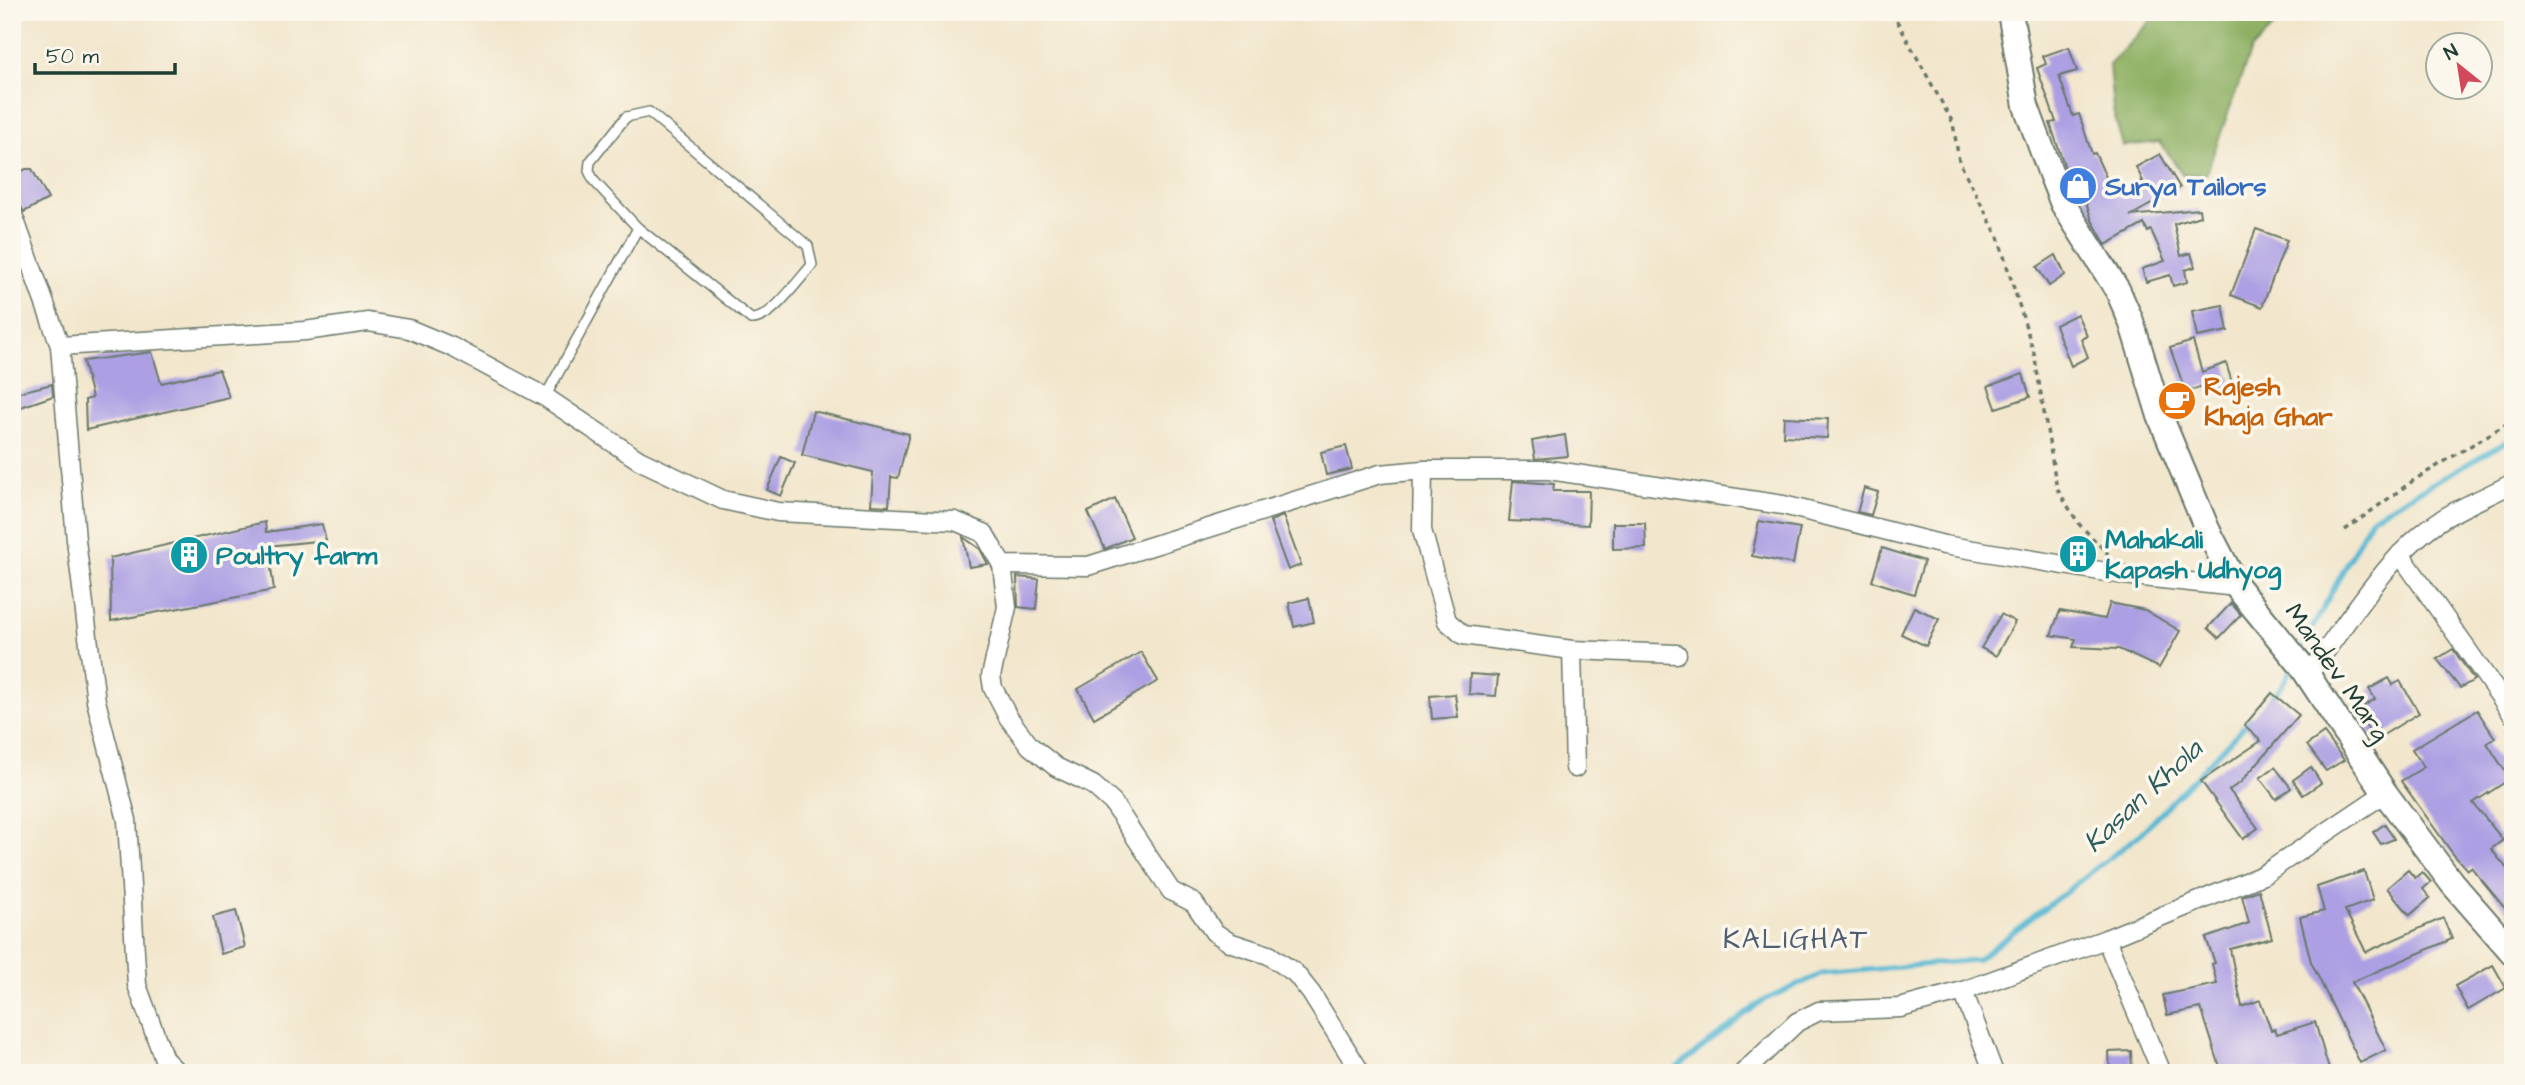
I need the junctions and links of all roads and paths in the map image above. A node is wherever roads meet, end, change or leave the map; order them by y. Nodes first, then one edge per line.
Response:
1 (1892, 12) edge
2 (2010, 12) edge
3 (12, 212) edge
4 (638, 228) junction
5 (60, 346) junction
6 (545, 397) junction
7 (2513, 420) edge
8 (1423, 470) junction
9 (2513, 483) edge
10 (2345, 530) dead end
11 (2400, 554) junction
12 (1002, 565) junction
13 (2124, 575) junction
14 (2237, 587) junction
15 (1572, 650) junction
16 (1677, 654) dead end
17 (2304, 670) junction
18 (2513, 715) edge
19 (1575, 768) dead end
20 (2385, 793) junction
21 (2106, 939) junction
22 (2513, 953) edge
23 (1963, 991) junction
24 (177, 1073) edge
25 (1361, 1073) edge
26 (1742, 1073) edge
27 (1994, 1073) edge
28 (2162, 1073) edge

1 - 13 path
2 - 14 main road, Mandev Marg
3 - 5 street
4 - 4 lane
4 - 6 lane
5 - 6 street
5 - 24 street
6 - 12 street
7 - 10 path
8 - 12 street
8 - 13 street
8 - 15 street
9 - 11 street
11 - 17 street
11 - 18 street
12 - 25 street
13 - 14 street
14 - 17 main road, Mandev Marg
15 - 16 street
15 - 19 street
17 - 20 main road, Mandev Marg
20 - 21 street
20 - 22 main road, Mandev Marg
21 - 23 street
21 - 28 street
23 - 26 street
23 - 27 street

